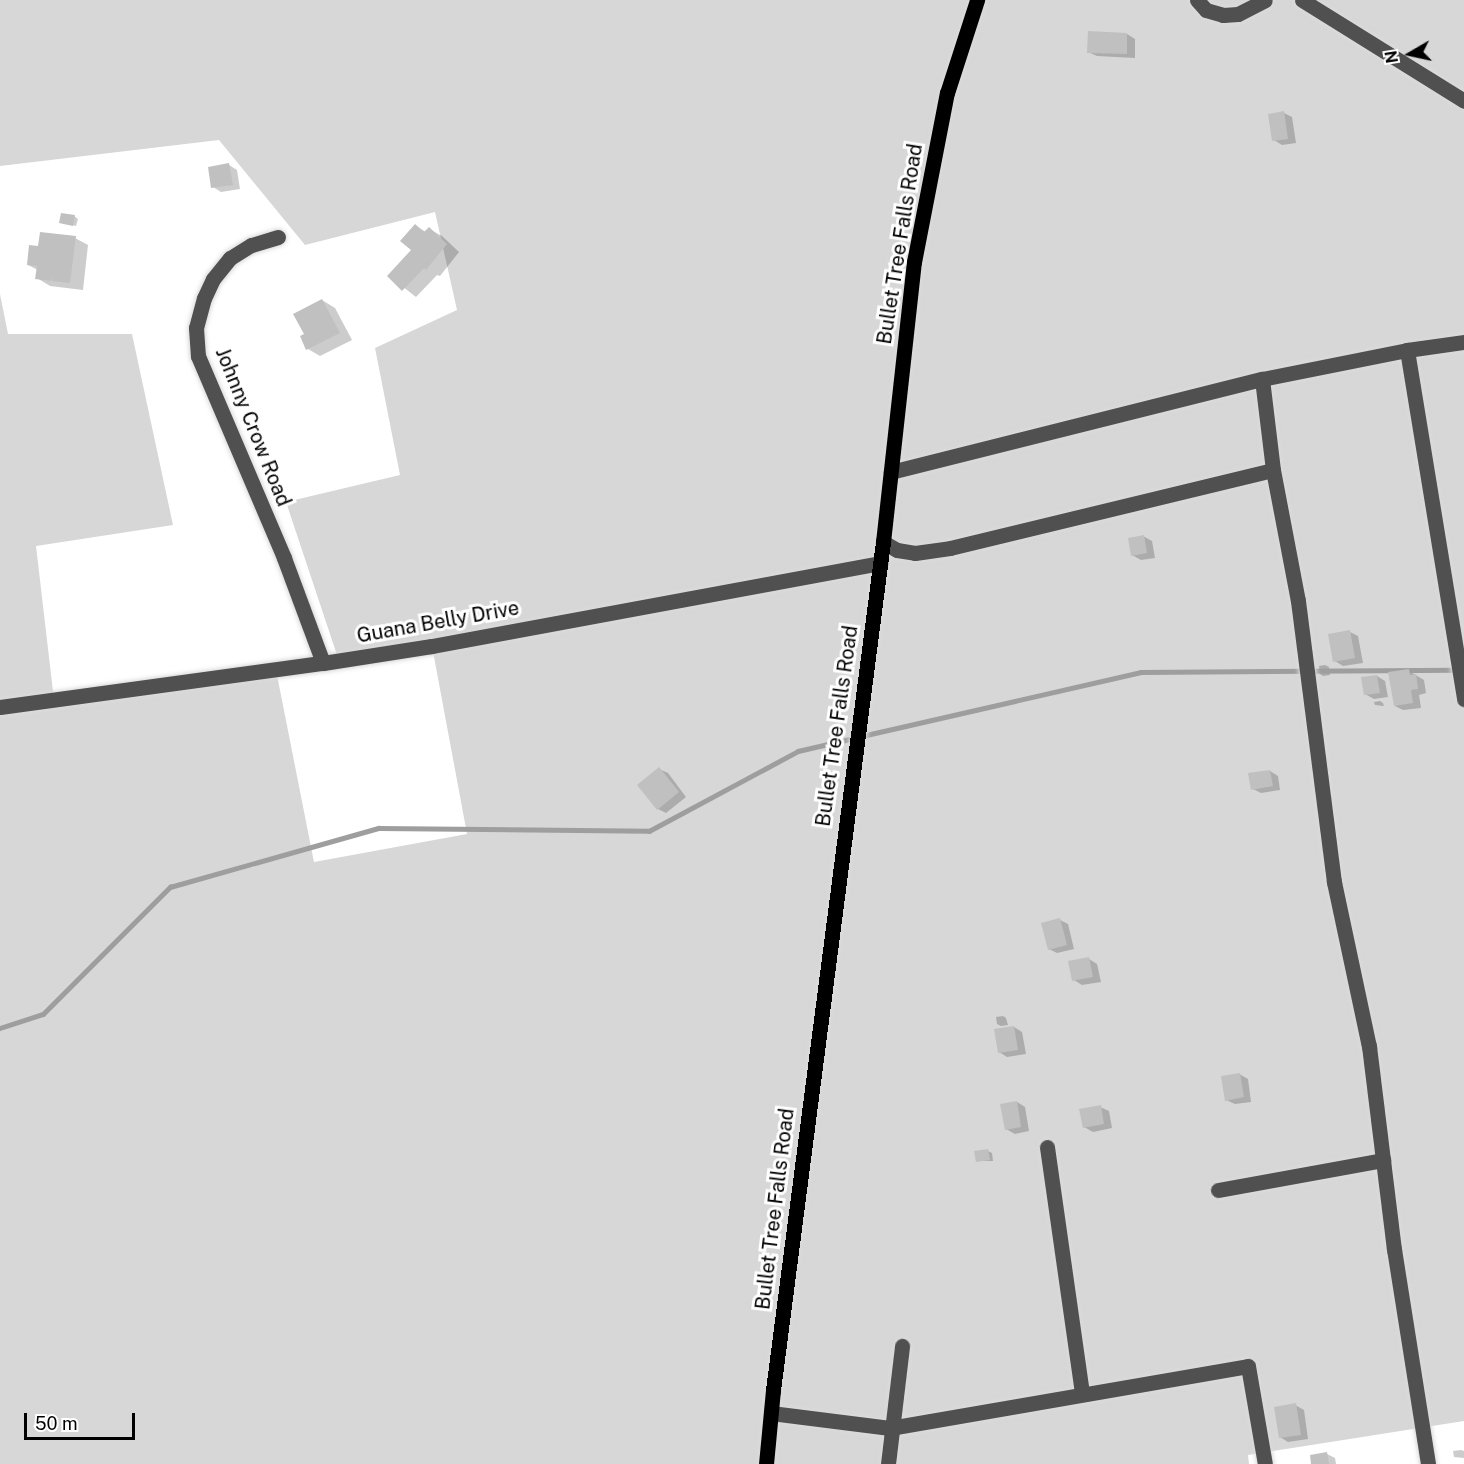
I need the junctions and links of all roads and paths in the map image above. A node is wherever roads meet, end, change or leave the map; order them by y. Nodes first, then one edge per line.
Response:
1 (977, 0) edge
2 (1197, 0) edge
3 (1265, 0) edge
4 (1302, 0) edge
5 (1464, 101) edge
6 (278, 237) dead end
7 (1464, 342) edge
8 (1407, 350) junction
9 (1262, 378) junction
10 (1273, 470) junction
11 (891, 472) junction
12 (883, 542) junction
13 (880, 563) junction
14 (323, 663) junction
15 (1464, 699) edge
16 (0, 706) edge
17 (1047, 1147) dead end
18 (1383, 1160) junction
19 (1218, 1190) dead end
20 (902, 1346) dead end
21 (1082, 1394) junction
22 (771, 1413) junction
23 (890, 1428) junction
24 (766, 1464) edge
25 (888, 1464) edge
26 (1264, 1464) edge
27 (1428, 1464) edge

1 - 11 main road, Bullet Tree Falls Road
2 - 3 street
4 - 5 street
6 - 14 street, Johnny Crow Road
7 - 8 street
8 - 9 street
8 - 15 street
9 - 10 street
9 - 11 street
10 - 12 street
10 - 18 street
11 - 12 main road, Bullet Tree Falls Road
12 - 13 main road, Bullet Tree Falls Road
13 - 14 street, Guana Belly Drive
13 - 22 main road, Bullet Tree Falls Road
14 - 16 street, Guana Belly Drive
17 - 21 street
18 - 19 street
18 - 27 street
20 - 23 street
21 - 23 street
21 - 26 street
22 - 23 street
22 - 24 main road, Bullet Tree Falls Road
23 - 25 street

